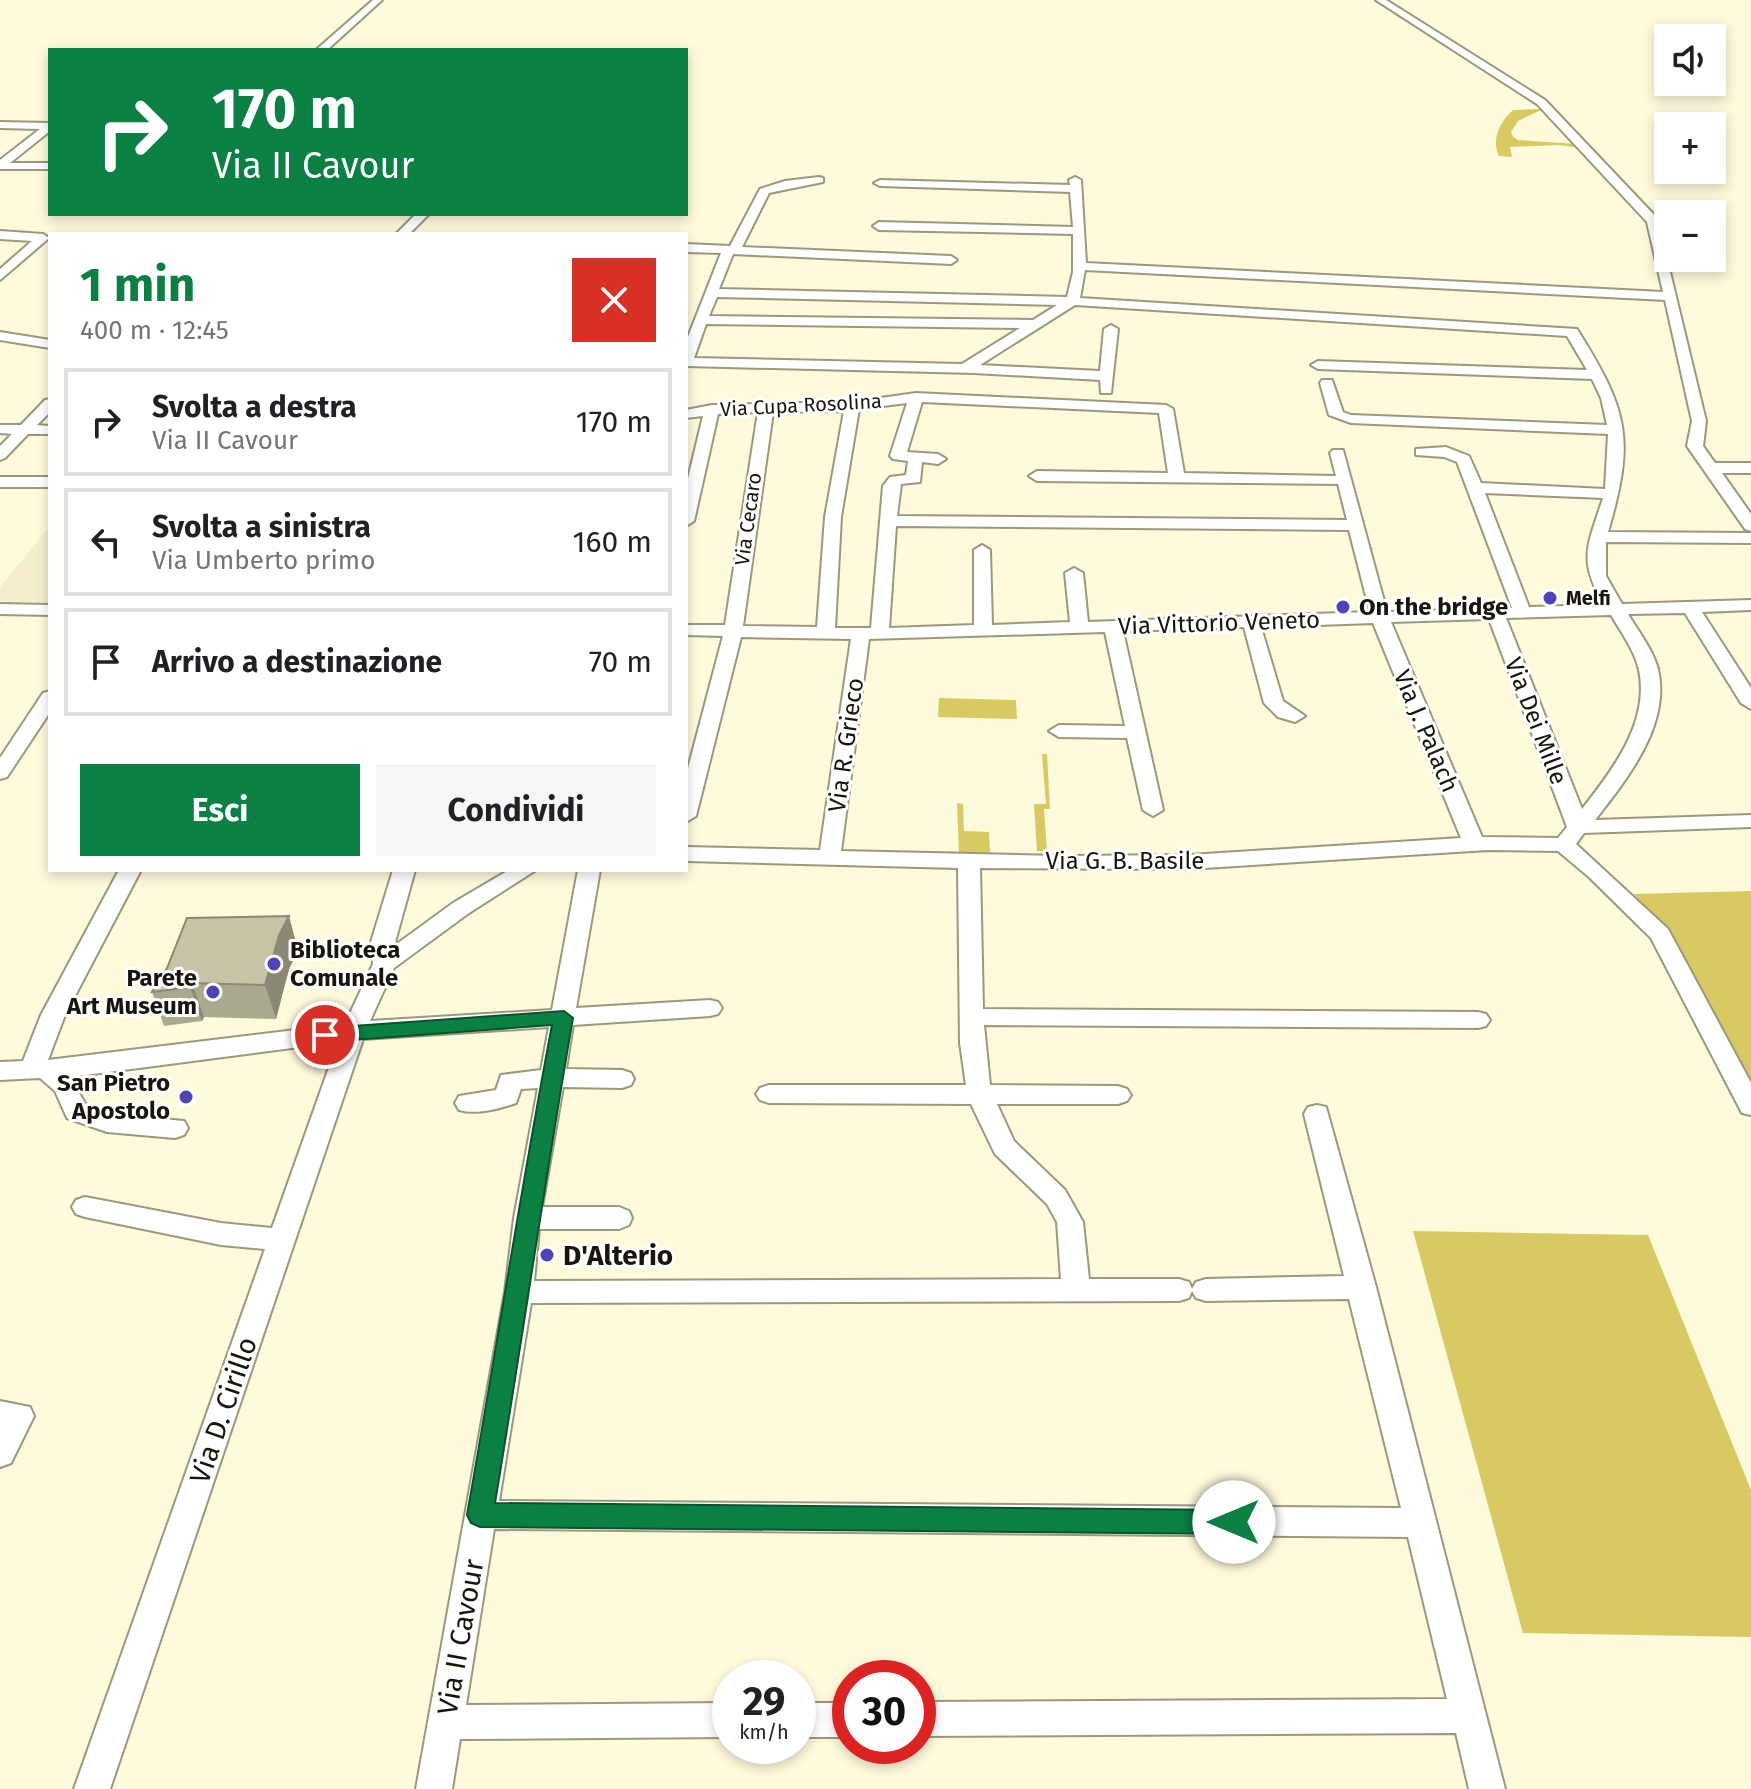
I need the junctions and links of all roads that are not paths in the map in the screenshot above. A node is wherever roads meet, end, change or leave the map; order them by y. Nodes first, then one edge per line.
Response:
1 (378, 0) edge
2 (1380, 0) edge
3 (323, 48) edge
4 (0, 125) edge
5 (48, 126) edge
6 (48, 128) edge
7 (0, 165) edge
8 (48, 166) edge
9 (819, 180) dead end
10 (883, 185) dead end
11 (421, 216) edge
12 (1079, 231) junction
13 (404, 232) edge
14 (0, 235) edge
15 (688, 248) edge
16 (731, 250) junction
17 (876, 257) junction
18 (951, 260) dead end
19 (1080, 266) junction
20 (0, 276) edge
21 (1671, 296) junction
22 (704, 298) junction
23 (1072, 301) junction
24 (700, 320) junction
25 (1037, 324) junction
26 (1111, 329) dead end
27 (2, 338) edge
28 (48, 344) edge
29 (688, 352) edge
30 (688, 355) edge
31 (1318, 365) dead end
32 (964, 369) junction
33 (1595, 375) junction
34 (1107, 376) junction
35 (1327, 383) dead end
36 (916, 397) junction
37 (1105, 399) dead end
38 (852, 406) junction
39 (766, 407) junction
40 (712, 409) junction
41 (688, 414) edge
42 (44, 415) edge
43 (0, 429) edge
44 (25, 429) junction
45 (48, 430) edge
46 (1614, 430) junction
47 (1421, 452) dead end
48 (1338, 453) dead end
49 (0, 455) edge
50 (938, 459) dead end
51 (915, 463) dead end
52 (1710, 468) junction
53 (1751, 468) edge
54 (1037, 476) dead end
55 (1177, 478) junction
56 (1334, 480) dead end
57 (0, 482) edge
58 (48, 482) edge
59 (1476, 488) junction
60 (1613, 494) junction
61 (688, 512) edge
62 (890, 521) junction
63 (1354, 525) junction
64 (1751, 526) edge
65 (1597, 537) junction
66 (1751, 538) edge
67 (982, 550) dead end
68 (1074, 573) dead end
69 (1751, 605) edge
70 (1690, 607) junction
71 (0, 609) edge
72 (48, 610) edge
73 (1615, 611) junction
74 (1523, 614) junction
75 (1496, 615) junction
76 (1380, 618) junction
77 (1251, 622) junction
78 (1113, 627) junction
79 (1080, 628) junction
80 (688, 630) edge
81 (983, 630) junction
82 (733, 632) junction
83 (826, 634) junction
84 (871, 634) junction
85 (48, 700) edge
86 (1751, 703) edge
87 (1295, 716) dead end
88 (1059, 731) dead end
89 (1136, 732) junction
90 (0, 773) edge
91 (688, 808) edge
92 (1153, 810) dead end
93 (1751, 821) edge
94 (1571, 836) junction
95 (1474, 844) junction
96 (688, 854) edge
97 (830, 855) junction
98 (969, 862) junction
99 (129, 872) edge
100 (403, 872) edge
101 (519, 872) edge
102 (589, 872) edge
103 (385, 964) junction
104 (710, 1008) dead end
105 (972, 1017) junction
106 (564, 1018) junction
107 (1478, 1020) dead end
108 (354, 1031) junction
109 (18, 1075) edge
110 (551, 1078) junction
111 (622, 1079) dead end
112 (979, 1093) junction
113 (769, 1094) dead end
114 (1118, 1095) dead end
115 (468, 1103) dead end
116 (1751, 1106) edge
117 (1317, 1114) dead end
118 (175, 1128) dead end
119 (85, 1207) dead end
120 (527, 1218) junction
121 (619, 1218) dead end
122 (282, 1240) junction
123 (1362, 1287) junction
124 (1076, 1290) junction
125 (519, 1292) junction
126 (0, 1414) edge
127 (0, 1453) edge
128 (480, 1515) junction
129 (1422, 1523) junction
130 (1469, 1716) junction
131 (936, 1719) edge
132 (712, 1720) edge
133 (445, 1722) junction
134 (92, 1789) edge
135 (434, 1789) edge
136 (1487, 1789) edge

1 - 3 street
2 - 21 street
4 - 5 street
6 - 7 street
7 - 8 street
9 - 16 street
10 - 12 street
11 - 13 street
12 - 17 street
12 - 19 street
14 - 20 street
15 - 16 street
16 - 17 street
16 - 22 street
17 - 18 street
19 - 21 street
19 - 23 street
21 - 52 street
22 - 23 street
22 - 24 street
23 - 25 street
23 - 33 street
24 - 25 street
24 - 29 street
25 - 32 street
26 - 34 street
27 - 28 street
30 - 32 street
31 - 33 street
32 - 34 street
32 - 36 street
33 - 46 street
34 - 37 street
35 - 46 street
36 - 38 street, Via Cupa Rosolina
36 - 50 street
36 - 55 street
38 - 39 street, Via Cupa Rosolina
38 - 83 street
39 - 40 street, Via Cupa Rosolina
39 - 82 street, Via Cecaro
40 - 41 street, Via Cupa Rosolina
40 - 61 street
42 - 44 street
43 - 44 street
44 - 45 street
44 - 49 street
46 - 60 street
47 - 59 street
48 - 63 street, Via J. Palach
51 - 62 street, Via R. Grieco
52 - 53 street
52 - 64 street
54 - 55 street
55 - 56 street
57 - 58 street
59 - 60 street
59 - 74 street
60 - 65 street
62 - 63 street
62 - 84 street, Via R. Grieco
63 - 76 street, Via J. Palach
65 - 66 street
65 - 73 street
67 - 81 street
68 - 79 street
69 - 70 street, Via Vittorio Veneto
70 - 73 street, Via Vittorio Veneto
70 - 86 street
71 - 72 street
73 - 74 street, Via Vittorio Veneto
73 - 94 street
74 - 75 street, Via Vittorio Veneto
75 - 76 street, Via Vittorio Veneto
75 - 94 street, Via Dei Mille
76 - 77 street, Via Vittorio Veneto
76 - 95 street, Via J. Palach
77 - 78 street, Via Vittorio Veneto
77 - 87 street
78 - 79 street, Via Vittorio Veneto
78 - 89 street
79 - 81 street, Via Vittorio Veneto
80 - 82 street, Via Vittorio Veneto
81 - 84 street, Via Vittorio Veneto
82 - 83 street, Via Vittorio Veneto
82 - 91 street, Via Cecaro
83 - 84 street, Via Vittorio Veneto
84 - 97 street, Via R. Grieco
85 - 90 street
88 - 89 street
89 - 92 street
93 - 94 street, Via G. B. Basile
94 - 95 street, Via G. B. Basile
94 - 116 street
95 - 98 street, Via G. B. Basile
96 - 97 street, Via G. B. Basile
97 - 98 street, Via G. B. Basile
98 - 105 street
99 - 109 street
100 - 103 street
101 - 103 street
102 - 106 street, Via II Cavour
103 - 108 street, Via D. Cirillo
104 - 106 street
105 - 107 street
105 - 112 street
106 - 108 street
106 - 110 street, Via II Cavour
108 - 109 street
108 - 122 street, Via D. Cirillo
109 - 118 street
110 - 111 street
110 - 115 street
110 - 120 street, Via II Cavour
112 - 113 street
112 - 114 street
112 - 124 street
117 - 123 street
119 - 122 street
120 - 121 street
120 - 125 street, Via II Cavour
122 - 134 street, Via D. Cirillo
123 - 124 street
123 - 129 street
124 - 125 street
125 - 128 street, Via II Cavour
126 - 127 street
128 - 129 street
128 - 133 street, Via II Cavour
129 - 130 street
130 - 131 street
130 - 136 street
132 - 133 street
133 - 135 street, Via II Cavour

